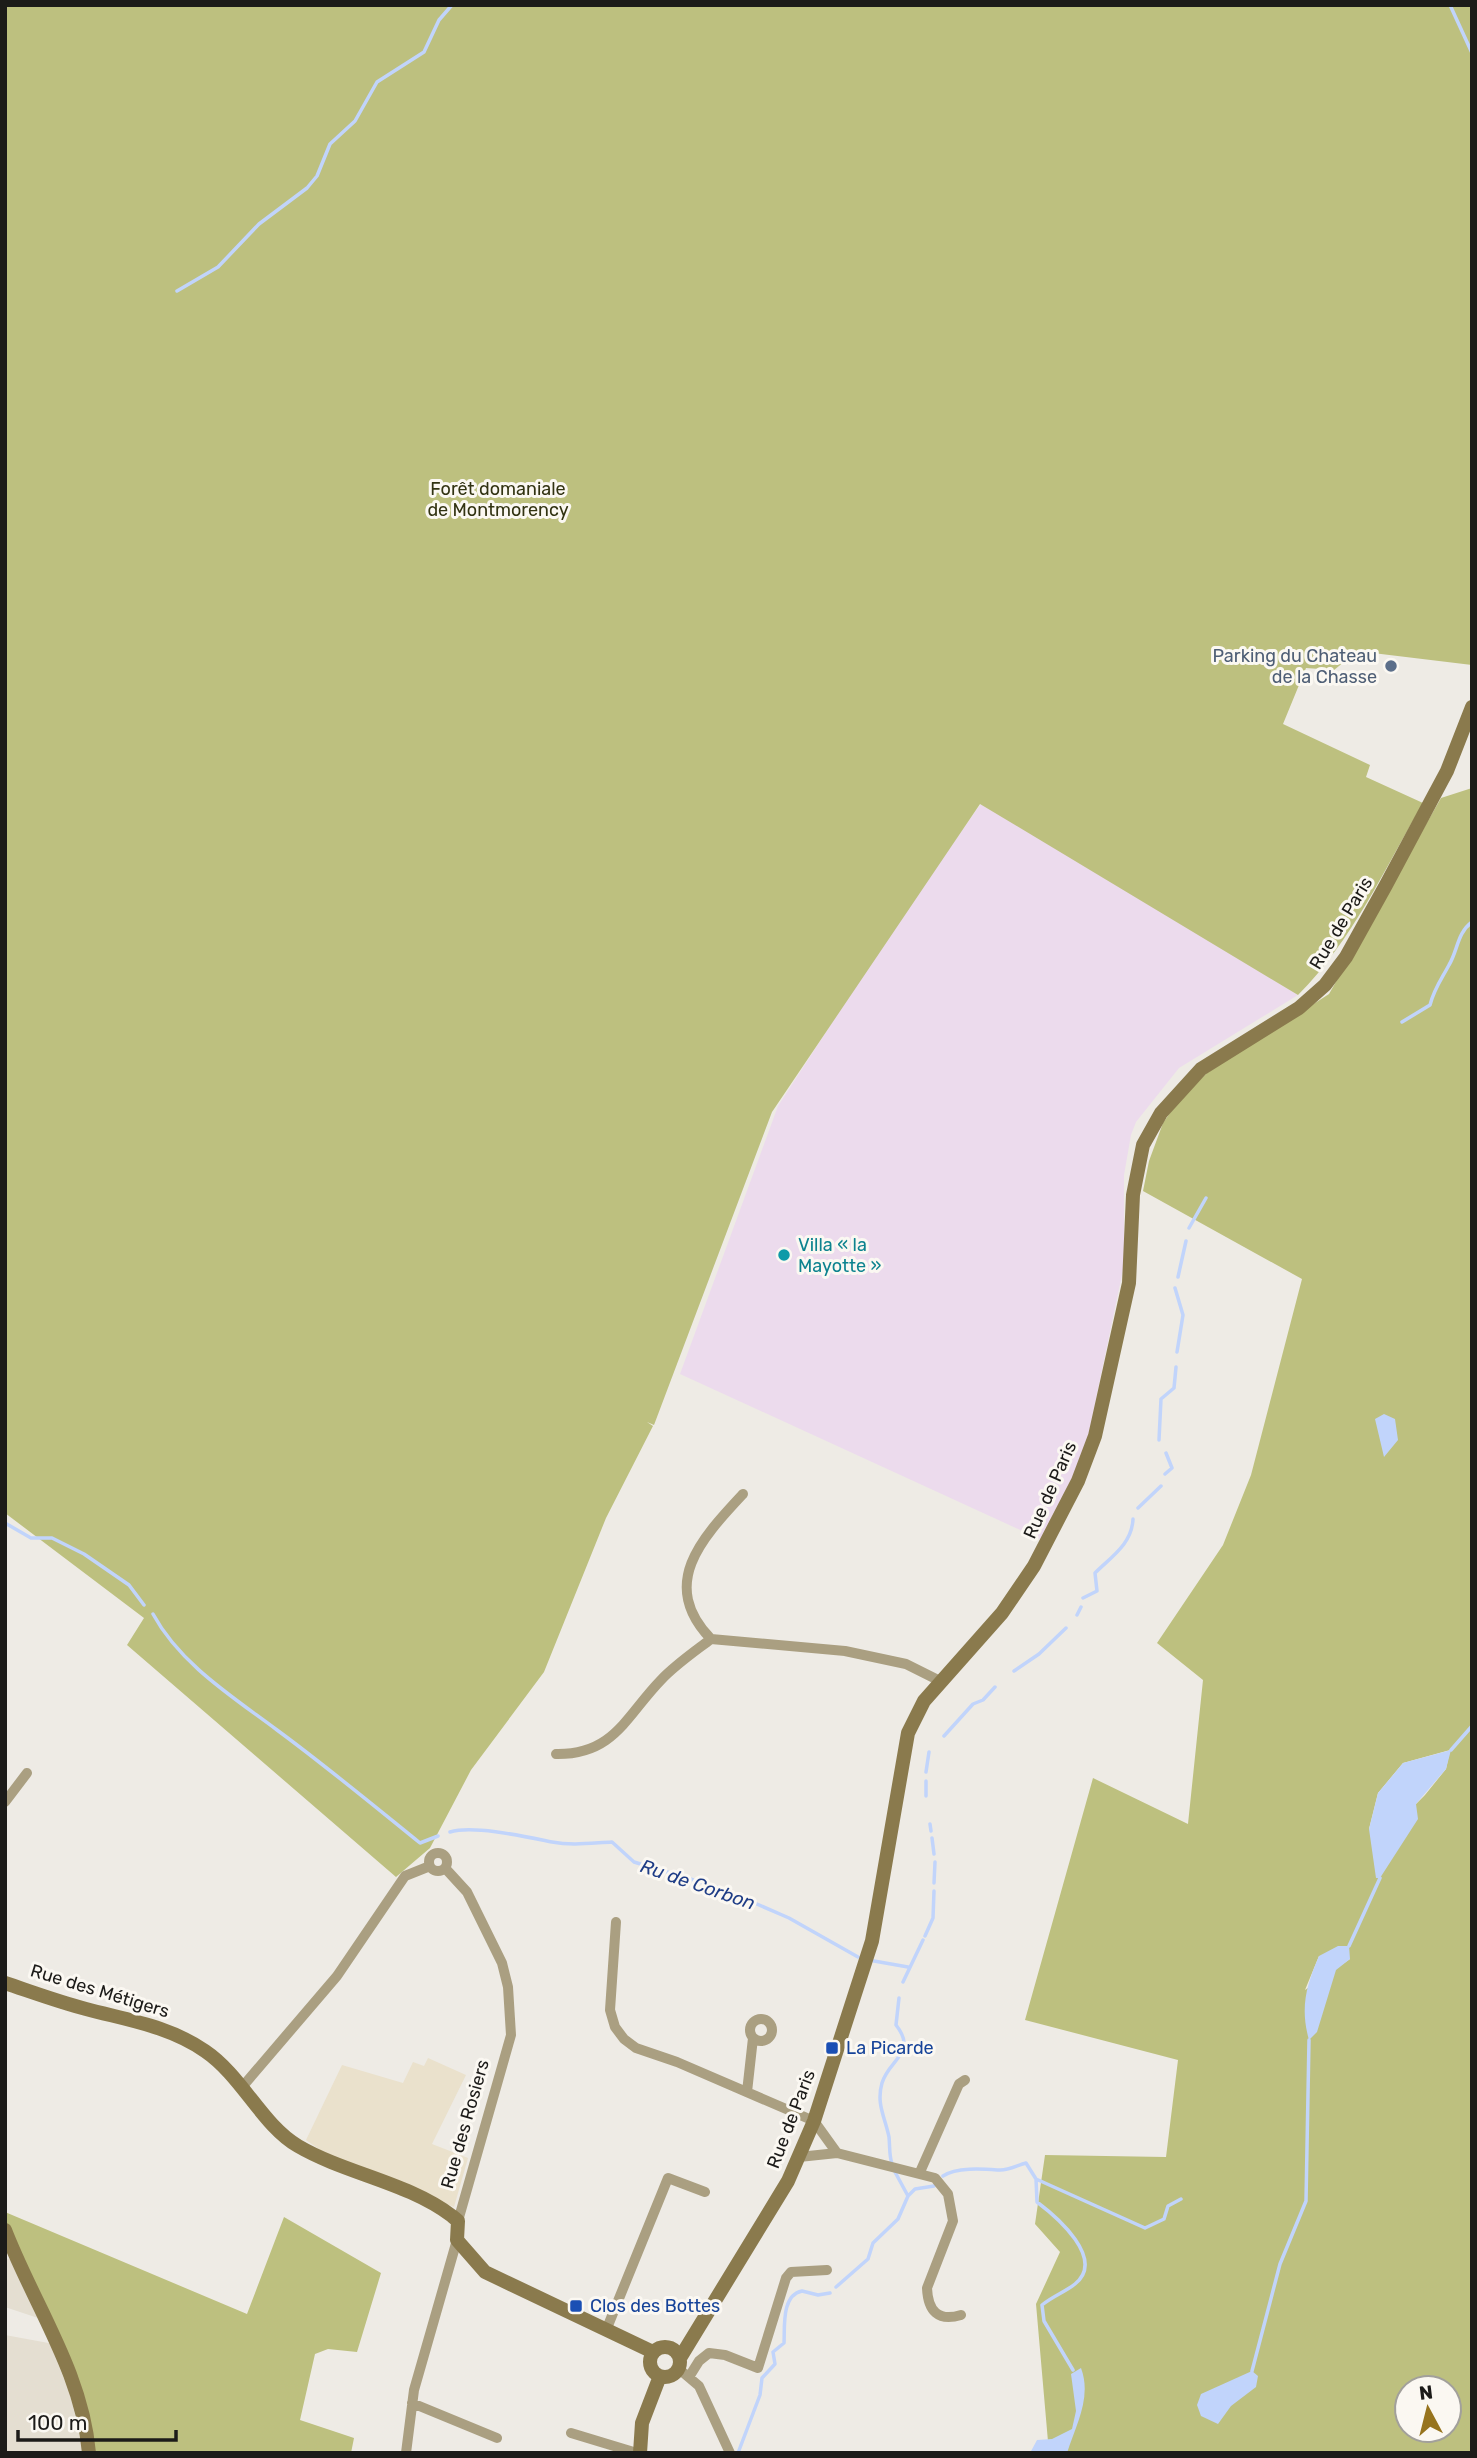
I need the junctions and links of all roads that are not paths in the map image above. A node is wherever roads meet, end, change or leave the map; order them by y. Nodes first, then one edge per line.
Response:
1 (1472, 707) edge
2 (743, 1494) dead end
3 (711, 1639) junction
4 (940, 1681) junction
5 (556, 1754) dead end
6 (27, 1773) dead end
7 (5, 1802) edge
8 (429, 1866) junction
9 (445, 1868) junction
10 (616, 1922) dead end
11 (5, 1983) edge
12 (753, 2038) dead end
13 (965, 2080) dead end
14 (243, 2086) junction
15 (747, 2092) junction
16 (814, 2122) junction
17 (837, 2153) junction
18 (799, 2157) junction
19 (920, 2172) junction
20 (705, 2192) dead end
21 (458, 2221) junction
22 (5, 2230) edge
23 (457, 2240) junction
24 (827, 2270) dead end
25 (961, 2315) dead end
26 (607, 2328) junction
27 (653, 2352) junction
28 (680, 2363) junction
29 (660, 2376) junction
30 (412, 2403) junction
31 (571, 2432) dead end
32 (497, 2438) dead end
33 (89, 2453) edge
34 (406, 2453) edge
35 (638, 2453) edge
36 (730, 2453) edge

1 - 4 main road, Rue de Paris
2 - 3 street
3 - 4 street
3 - 5 street
4 - 16 main road, Rue de Paris
6 - 7 street
8 - 9 street
8 - 9 street
8 - 14 street
9 - 21 street, Rue des Rosiers
10 - 15 street
11 - 14 main road, Rue des Métigers
12 - 15 street
13 - 19 street
14 - 21 main road, Rue des Métigers
15 - 16 street
16 - 17 street
16 - 18 main road, Rue de Paris
17 - 18 street
17 - 19 street
18 - 28 main road, Rue de Paris
19 - 25 street
20 - 26 street
21 - 23 main road, Rue des Rosiers
22 - 33 main road
23 - 26 main road
23 - 30 street, Rue des Rosiers
24 - 28 street
26 - 27 main road
27 - 28 main road
27 - 29 main road
28 - 29 main road
28 - 36 street
29 - 35 main road
30 - 32 street
30 - 34 street, Rue des Rosiers
31 - 35 street

